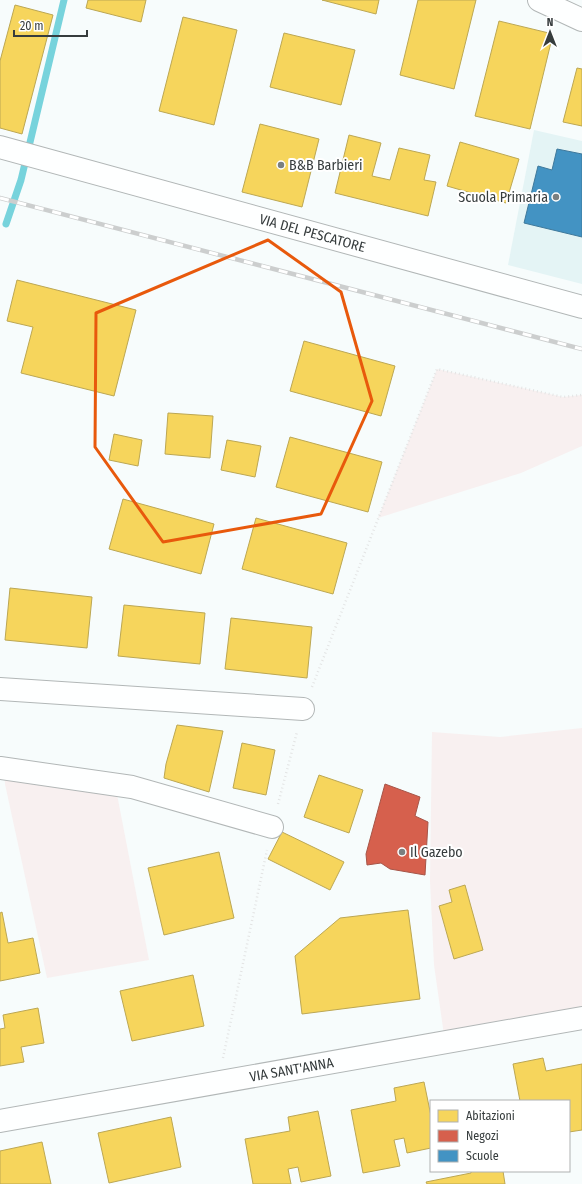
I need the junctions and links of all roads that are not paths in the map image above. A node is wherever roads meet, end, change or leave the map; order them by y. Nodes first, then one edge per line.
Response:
1 (539, 0) edge
2 (582, 20) edge
3 (6, 149) edge
4 (582, 307) edge
5 (0, 689) edge
6 (303, 709) road end
7 (0, 768) edge
8 (272, 827) road end
9 (582, 1018) edge
10 (0, 1121) edge

1 - 2 street
3 - 4 street, VIA DEL PESCATORE
5 - 6 street
7 - 8 street
9 - 10 street, VIA SANT'ANNA

